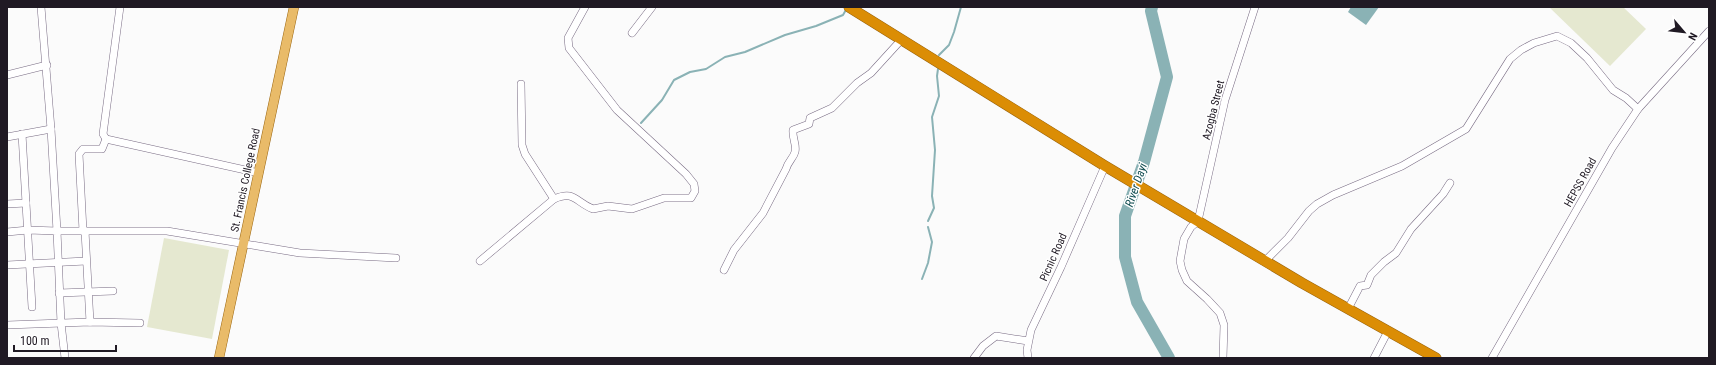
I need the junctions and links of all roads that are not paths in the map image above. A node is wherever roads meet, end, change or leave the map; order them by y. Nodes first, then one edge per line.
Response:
1 (41, 7) edge
2 (120, 7) edge
3 (294, 7) edge
4 (585, 7) edge
5 (652, 7) edge
6 (848, 7) edge
7 (1256, 7) edge
8 (1709, 31) edge
9 (632, 33) dead end
10 (902, 39) junction
11 (47, 65) junction
12 (7, 75) edge
13 (521, 84) dead end
14 (1638, 109) junction
15 (51, 129) junction
16 (22, 134) junction
17 (7, 137) edge
18 (106, 139) junction
19 (1105, 166) junction
20 (259, 173) junction
21 (1450, 183) dead end
22 (554, 199) junction
23 (26, 203) junction
24 (7, 204) edge
25 (1198, 221) junction
26 (28, 230) junction
27 (57, 231) junction
28 (84, 231) junction
29 (7, 232) edge
30 (244, 242) junction
31 (396, 258) dead end
32 (86, 261) junction
33 (480, 261) dead end
34 (1265, 261) junction
35 (58, 262) junction
36 (30, 264) junction
37 (7, 265) edge
38 (724, 270) dead end
39 (113, 291) dead end
40 (89, 292) junction
41 (59, 293) junction
42 (32, 307) dead end
43 (1348, 308) junction
44 (90, 322) junction
45 (61, 323) junction
46 (140, 323) dead end
47 (7, 325) edge
48 (1388, 331) junction
49 (1028, 341) junction
50 (65, 358) edge
51 (219, 358) edge
52 (974, 358) edge
53 (1028, 358) edge
54 (1223, 358) edge
55 (1374, 358) edge
56 (1436, 358) edge
57 (1492, 358) edge

1 - 11 street
2 - 18 street
3 - 20 main road, St. Francis College Road
4 - 22 street
5 - 9 street
6 - 10 highway
7 - 25 street, Azogba Street
8 - 14 street, HEPSS Road
10 - 19 highway
10 - 38 street
11 - 12 street
11 - 15 street
13 - 22 street
14 - 34 street
14 - 57 street, HEPSS Road
15 - 16 street
15 - 27 street
16 - 17 street
16 - 23 street
18 - 20 street
18 - 28 street
19 - 25 highway
19 - 49 street, Picnic Road
20 - 30 main road, St. Francis College Road
21 - 43 street
22 - 33 street
23 - 24 street
23 - 26 street
25 - 34 highway
25 - 54 street
26 - 27 street
26 - 29 street
26 - 36 street
27 - 28 street
27 - 35 street
28 - 30 street
28 - 32 street
30 - 31 street
30 - 51 main road, St. Francis College Road
32 - 35 street
32 - 40 street
34 - 43 highway
35 - 36 street
35 - 41 street
36 - 37 street
36 - 42 street
39 - 40 street
40 - 41 street
40 - 44 street
41 - 45 street
43 - 48 highway
44 - 45 street
44 - 46 street
45 - 47 street
45 - 50 street
48 - 55 street
48 - 56 highway
49 - 52 street
49 - 53 street, Picnic Road

